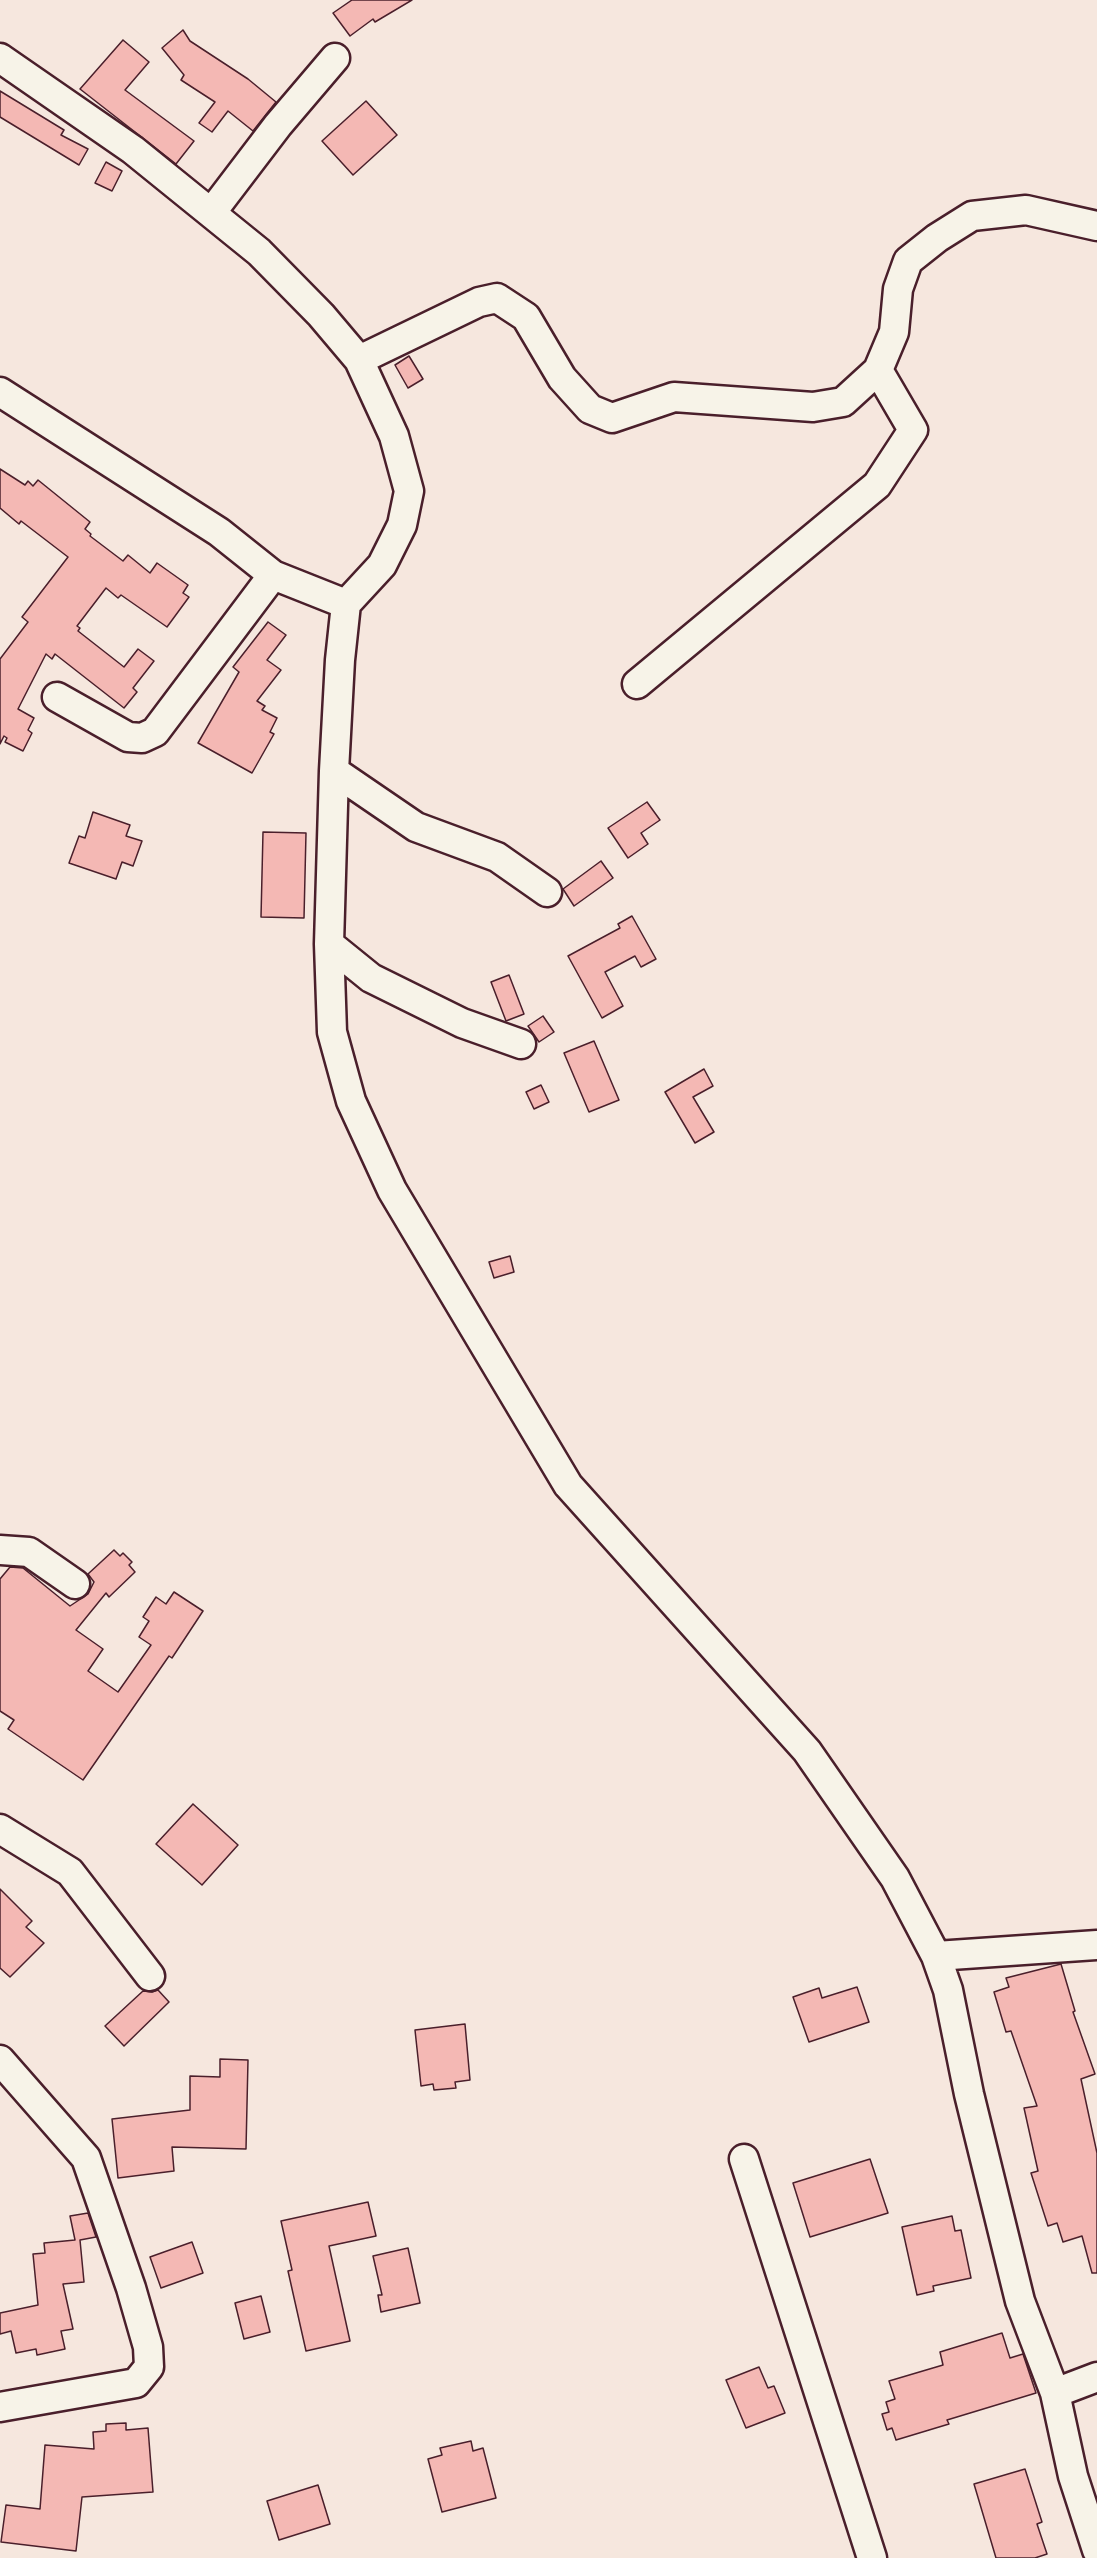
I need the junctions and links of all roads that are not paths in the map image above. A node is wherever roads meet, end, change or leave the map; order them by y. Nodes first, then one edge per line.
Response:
1 (0, 58) edge
2 (335, 58) dead end
3 (211, 213) junction
4 (1097, 226) edge
5 (359, 360) junction
6 (878, 370) junction
7 (0, 392) edge
8 (273, 575) junction
9 (346, 604) junction
10 (637, 684) dead end
11 (57, 697) dead end
12 (334, 771) junction
13 (547, 892) dead end
14 (329, 944) junction
15 (521, 1044) dead end
16 (0, 1550) edge
17 (75, 1584) dead end
18 (0, 1829) edge
19 (1097, 1945) edge
20 (936, 1956) junction
21 (150, 1976) dead end
22 (0, 2060) edge
23 (744, 2159) dead end
24 (1097, 2377) edge
25 (1055, 2393) junction
26 (0, 2407) edge
27 (1097, 2550) edge
28 (872, 2558) edge

1 - 3 street
2 - 3 street
3 - 5 street
4 - 6 street
5 - 6 street
5 - 9 street
6 - 10 street
7 - 8 street
8 - 9 street
8 - 11 street
9 - 12 street
12 - 13 street
12 - 14 street
14 - 15 street
14 - 20 street
16 - 17 street
18 - 21 street
19 - 20 street
20 - 25 street
22 - 26 street
23 - 28 street
24 - 25 street
25 - 27 street

